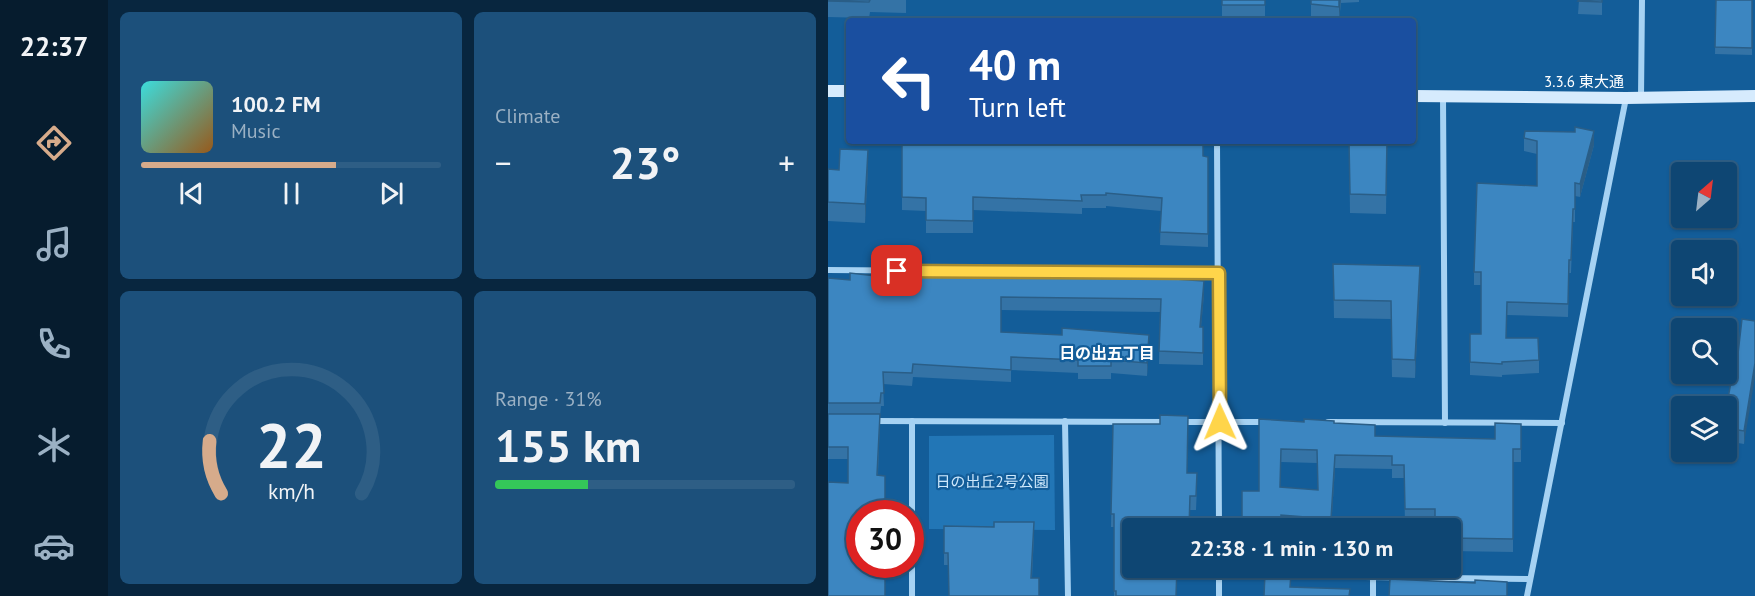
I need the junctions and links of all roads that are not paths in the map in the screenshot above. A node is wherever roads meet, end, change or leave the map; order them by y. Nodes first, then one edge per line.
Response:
1 (1642, 0) edge
2 (828, 91) edge
3 (846, 91) edge
4 (1416, 96) edge
5 (1443, 96) junction
6 (1755, 96) edge
7 (1626, 98) junction
8 (1641, 98) junction
9 (1217, 144) edge
10 (828, 270) edge
11 (1219, 273) junction
12 (864, 421) edge
13 (912, 421) junction
14 (1065, 422) junction
15 (1220, 422) junction
16 (1279, 422) edge
17 (1315, 422) edge
18 (1445, 423) junction
19 (1562, 423) junction
20 (1219, 518) edge
21 (1219, 578) edge
22 (1373, 578) edge
23 (1452, 578) edge
24 (1530, 579) junction
25 (912, 596) edge
26 (1068, 596) edge
27 (1218, 596) edge
28 (1373, 596) edge
29 (1527, 596) edge

1 - 8 street
2 - 3 street
4 - 5 street, 3.3.6 東大通
5 - 7 street, 3.3.6 東大通
5 - 18 street
6 - 8 street, 3.3.6 東大通
7 - 8 street, 3.3.6 東大通
7 - 19 street
9 - 11 street
10 - 11 street
11 - 15 street
12 - 13 street
13 - 14 street
13 - 25 street
14 - 15 street
14 - 26 street
15 - 16 street
15 - 20 street
17 - 18 street
18 - 19 street
19 - 24 street
21 - 27 street
22 - 28 street
23 - 24 street
24 - 29 street

